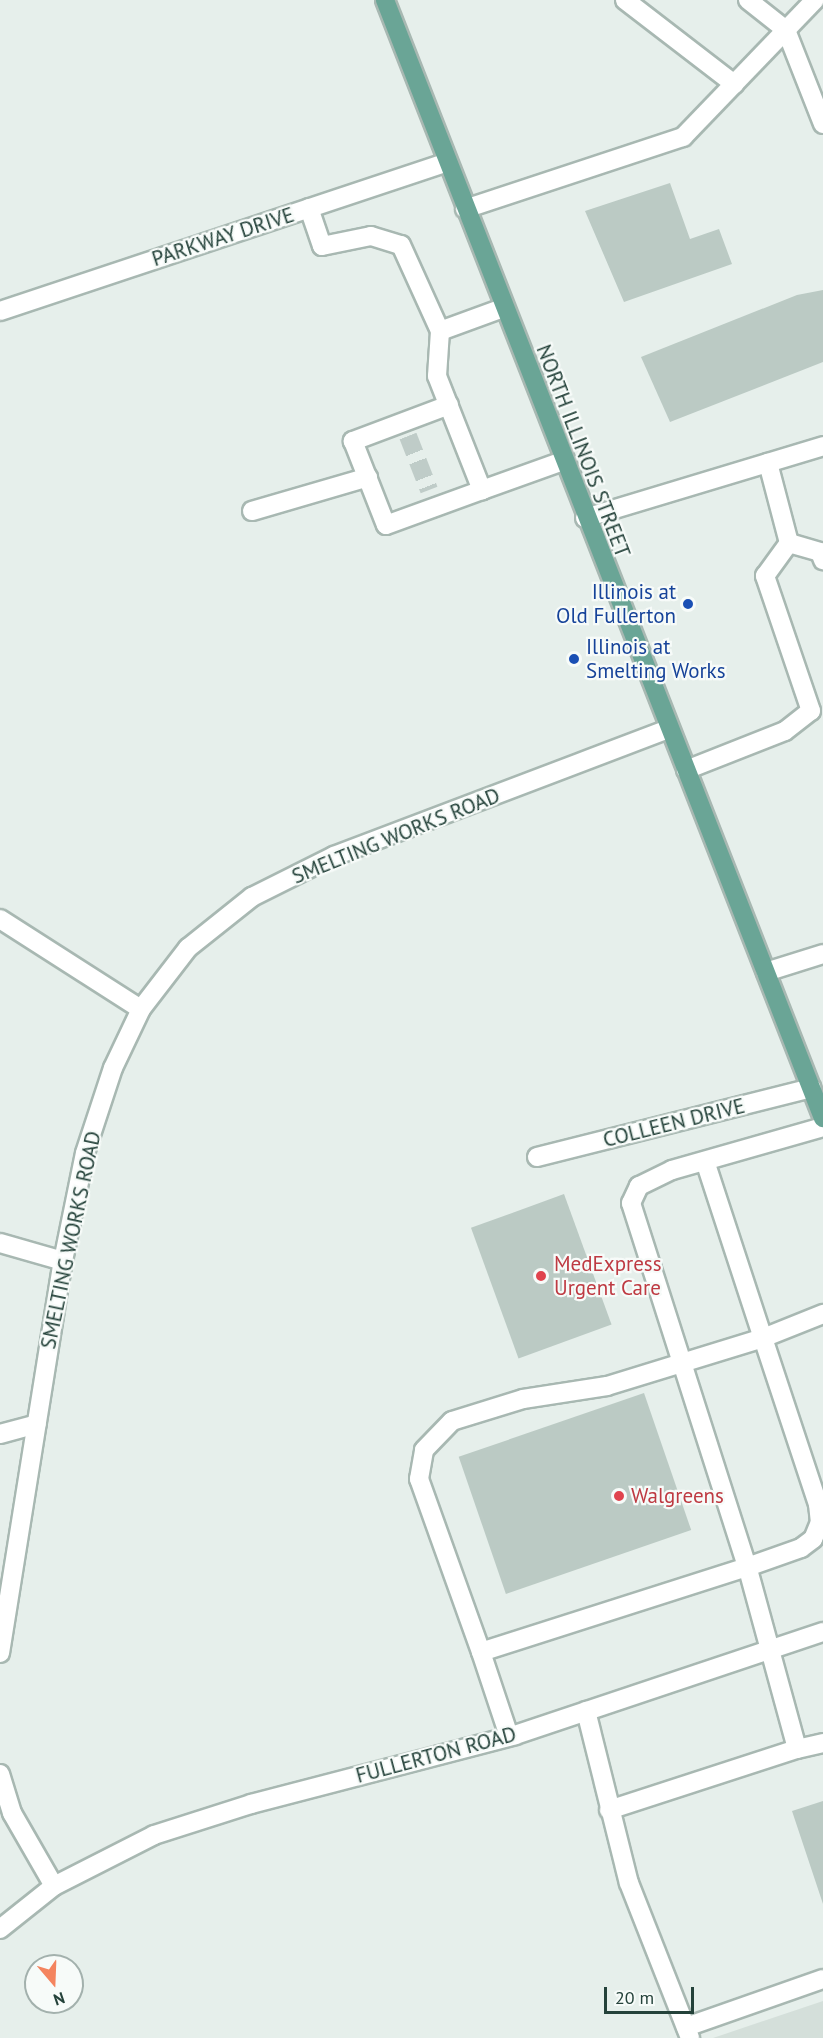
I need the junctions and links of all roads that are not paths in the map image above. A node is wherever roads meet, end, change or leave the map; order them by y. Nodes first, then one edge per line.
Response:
1 (385, 0) edge
2 (625, 0) edge
3 (748, 0) edge
4 (815, 0) edge
5 (786, 30) junction
6 (734, 84) junction
7 (823, 124) edge
8 (447, 162) junction
9 (309, 208) junction
10 (465, 209) junction
11 (503, 308) junction
12 (0, 311) edge
13 (440, 331) junction
14 (449, 405) junction
15 (823, 446) edge
16 (563, 461) junction
17 (768, 463) junction
18 (368, 477) junction
19 (482, 490) junction
20 (252, 511) dead end
21 (585, 518) junction
22 (789, 543) junction
23 (823, 560) edge
24 (817, 709) edge
25 (669, 729) junction
26 (686, 770) junction
27 (0, 919) edge
28 (823, 954) edge
29 (766, 972) junction
30 (141, 1009) junction
31 (811, 1088) junction
32 (823, 1118) edge
33 (823, 1127) edge
34 (537, 1157) dead end
35 (705, 1161) junction
36 (0, 1243) edge
37 (63, 1261) junction
38 (823, 1314) edge
39 (763, 1338) junction
40 (684, 1362) junction
41 (36, 1424) junction
42 (0, 1434) edge
43 (747, 1567) junction
44 (823, 1632) edge
45 (770, 1650) junction
46 (482, 1652) junction
47 (0, 1653) edge
48 (586, 1711) junction
49 (509, 1736) junction
50 (823, 1743) edge
51 (797, 1749) junction
52 (0, 1774) edge
53 (609, 1810) junction
54 (54, 1886) junction
55 (0, 1929) edge
56 (823, 1979) edge
57 (688, 2033) edge

1 - 8 main road, NORTH ILLINOIS STREET
2 - 6 street
3 - 5 street
4 - 5 street
5 - 6 street
5 - 7 street
6 - 10 street
8 - 9 street, PARKWAY DRIVE
8 - 10 main road, NORTH ILLINOIS STREET
9 - 12 street, PARKWAY DRIVE
9 - 13 street
10 - 11 main road, NORTH ILLINOIS STREET
11 - 13 street
11 - 16 main road, NORTH ILLINOIS STREET
13 - 14 street
14 - 18 street
14 - 19 street
15 - 17 street
16 - 19 street
16 - 21 main road, NORTH ILLINOIS STREET
17 - 21 street
17 - 22 street
18 - 19 street
18 - 20 street
21 - 25 main road, NORTH ILLINOIS STREET
22 - 23 street
22 - 24 street
24 - 26 street
25 - 26 main road, NORTH ILLINOIS STREET
25 - 30 street, SMELTING WORKS ROAD
26 - 29 main road, NORTH ILLINOIS STREET
27 - 30 street
28 - 29 street
29 - 31 main road, NORTH ILLINOIS STREET
30 - 37 street, SMELTING WORKS ROAD
31 - 32 main road, NORTH ILLINOIS STREET
31 - 34 street, COLLEEN DRIVE
33 - 35 street
35 - 39 street
35 - 40 street
36 - 37 street
37 - 41 street, SMELTING WORKS ROAD
38 - 39 street
39 - 40 street
39 - 43 street
40 - 43 street
40 - 46 street
41 - 42 street
41 - 47 street, SMELTING WORKS ROAD
43 - 45 street
43 - 46 street
44 - 45 street, FULLERTON ROAD
45 - 48 street, FULLERTON ROAD
45 - 51 street
46 - 49 street
48 - 49 street, FULLERTON ROAD
48 - 53 street
49 - 54 street, FULLERTON ROAD
50 - 51 street
51 - 53 street
52 - 54 street
53 - 57 street
54 - 55 street
56 - 57 street

